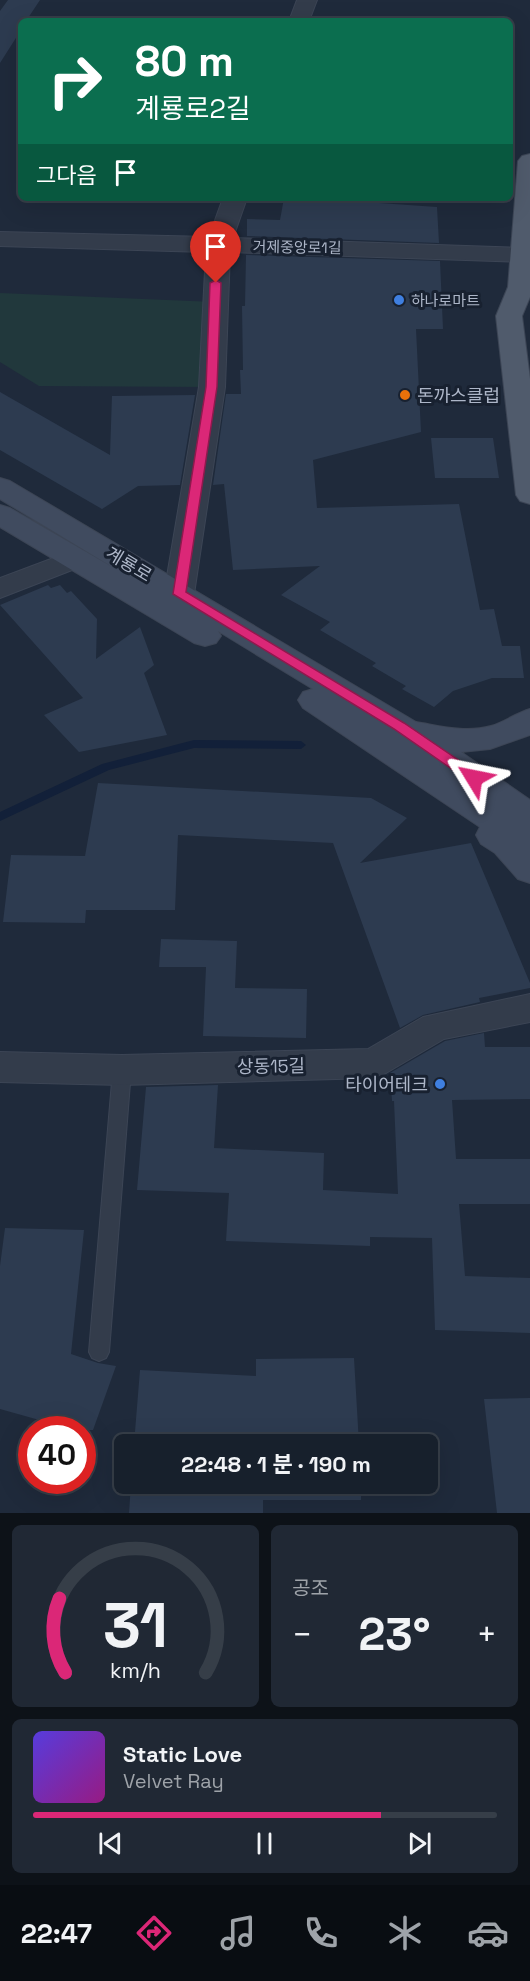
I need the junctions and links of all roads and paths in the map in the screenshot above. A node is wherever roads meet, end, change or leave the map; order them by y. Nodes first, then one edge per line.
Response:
1 (307, 0) edge
2 (300, 18) edge
3 (530, 161) edge
4 (234, 201) edge
5 (0, 239) edge
6 (218, 245) junction
7 (522, 255) junction
8 (526, 293) edge
9 (0, 487) edge
10 (530, 495) edge
11 (0, 514) edge
12 (75, 559) junction
13 (0, 589) edge
14 (175, 605) junction
15 (327, 708) junction
16 (530, 720) edge
17 (399, 726) junction
18 (530, 817) edge
19 (530, 843) edge
20 (530, 870) edge
21 (530, 1008) edge
22 (0, 1067) edge
23 (122, 1070) junction
24 (99, 1352) dead end

1 - 2 street
3 - 7 main road
4 - 6 street
5 - 6 street, 거제중앙로1길
6 - 7 street, 거제중앙로1길
6 - 14 street
7 - 8 main road
8 - 10 main road
9 - 14 street, 계룡로
11 - 12 street, 계룡로
12 - 13 street
12 - 14 street, 계룡로
14 - 15 street, 계룡로
14 - 17 street, 계룡로
15 - 19 street, 계룡로
15 - 20 street
16 - 17 street
17 - 18 street, 계룡로
21 - 23 street, 상동15길
22 - 23 street, 상동15길
23 - 24 lane

